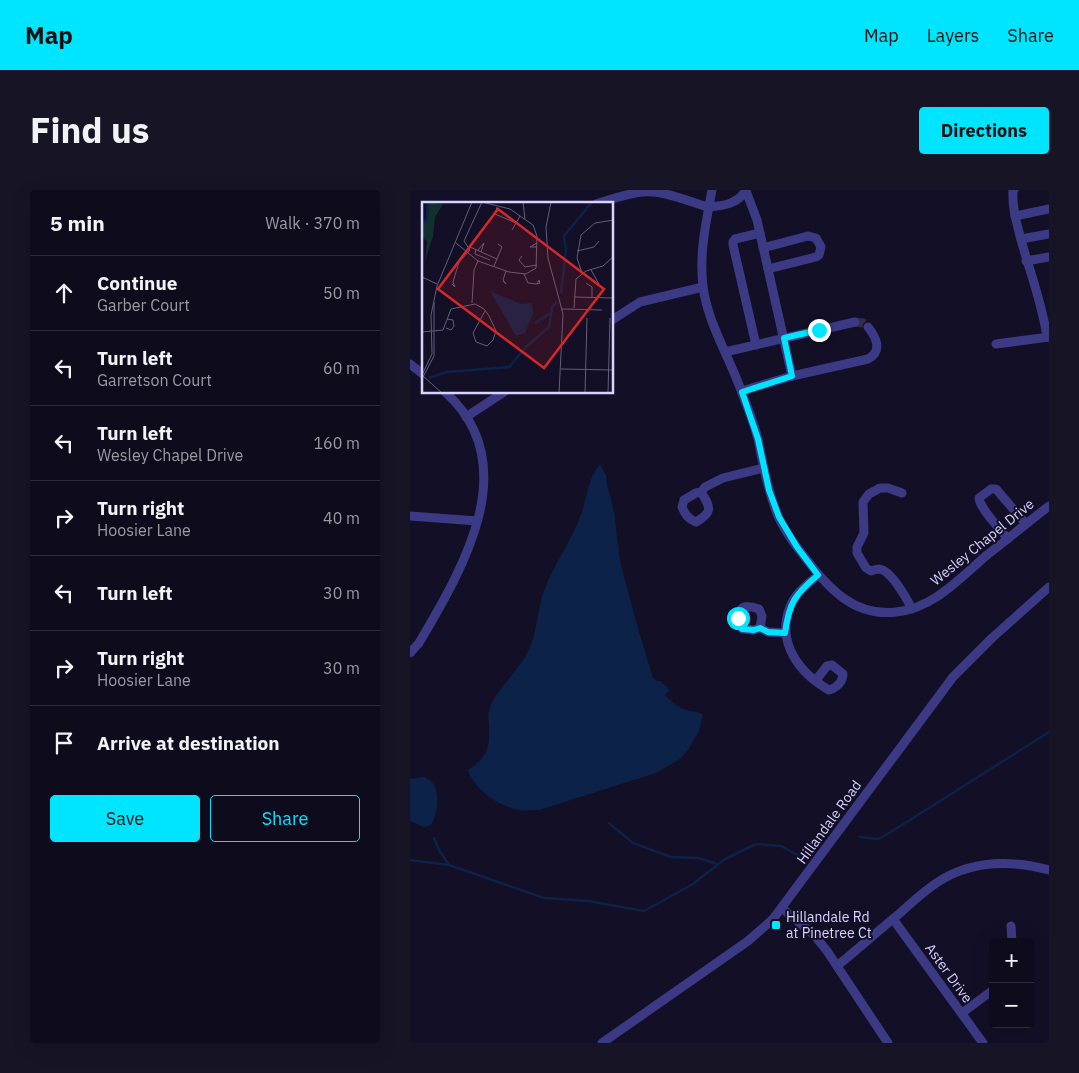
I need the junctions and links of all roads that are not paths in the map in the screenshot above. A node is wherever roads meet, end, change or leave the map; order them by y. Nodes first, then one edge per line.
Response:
1 (712, 190) edge
2 (1014, 190) edge
3 (746, 191) edge
4 (602, 202) edge
5 (708, 207) junction
6 (1049, 209) edge
7 (1015, 216) junction
8 (760, 233) junction
9 (1049, 234) edge
10 (1021, 239) junction
11 (763, 248) junction
12 (1049, 256) edge
13 (1026, 261) junction
14 (768, 269) junction
15 (703, 287) junction
16 (614, 319) edge
17 (855, 322) tunnel mouth
18 (868, 327) dead end
19 (1048, 337) edge
20 (784, 338) junction
21 (756, 344) junction
22 (996, 344) dead end
23 (725, 352) junction
24 (410, 364) edge
25 (422, 373) edge
26 (792, 376) junction
27 (742, 392) junction
28 (447, 394) edge
29 (501, 394) edge
30 (466, 416) junction
31 (763, 468) junction
32 (700, 492) dead end
33 (902, 493) dead end
34 (1049, 506) edge
35 (410, 516) edge
36 (477, 521) junction
37 (1026, 524) junction
38 (1008, 539) junction
39 (818, 575) junction
40 (1049, 587) edge
41 (912, 609) junction
42 (760, 628) dead end
43 (785, 633) junction
44 (410, 653) edge
45 (816, 680) dead end
46 (1049, 870) edge
47 (782, 908) junction
48 (893, 919) junction
49 (1011, 926) dead end
50 (1012, 938) edge
51 (837, 966) junction
52 (989, 993) edge
53 (962, 1013) junction
54 (602, 1043) edge
55 (888, 1043) edge
56 (983, 1043) edge

1 - 5 street, Wesley Chapel Drive
2 - 7 street
3 - 5 street
3 - 8 street
4 - 5 street
5 - 15 street, Wesley Chapel Drive
6 - 7 street
7 - 10 street
8 - 11 street
8 - 21 street
9 - 10 street
10 - 13 street
11 - 14 street
11 - 14 street
12 - 13 street
13 - 19 street
14 - 20 street
15 - 16 street
15 - 23 street, Wesley Chapel Drive
17 - 20 street
18 - 26 street
19 - 22 street
20 - 21 street
20 - 26 street
21 - 23 street
23 - 27 street, Wesley Chapel Drive
24 - 25 street
26 - 27 street
27 - 31 street, Wesley Chapel Drive
28 - 30 street
29 - 30 street
30 - 36 street
31 - 32 street
31 - 39 street, Wesley Chapel Drive
33 - 41 street
34 - 37 street, Wesley Chapel Drive
35 - 36 street
36 - 44 street
37 - 38 street, Wesley Chapel Drive
37 - 38 street
38 - 41 street, Wesley Chapel Drive
39 - 41 street, Wesley Chapel Drive
39 - 43 street
40 - 47 street, Hillandale Road
42 - 43 street
43 - 45 street
46 - 48 street
47 - 51 street
47 - 54 street, Hillandale Road
48 - 51 street
48 - 53 street, Aster Drive
49 - 50 street
51 - 55 street
52 - 53 street
53 - 56 street, Aster Drive

